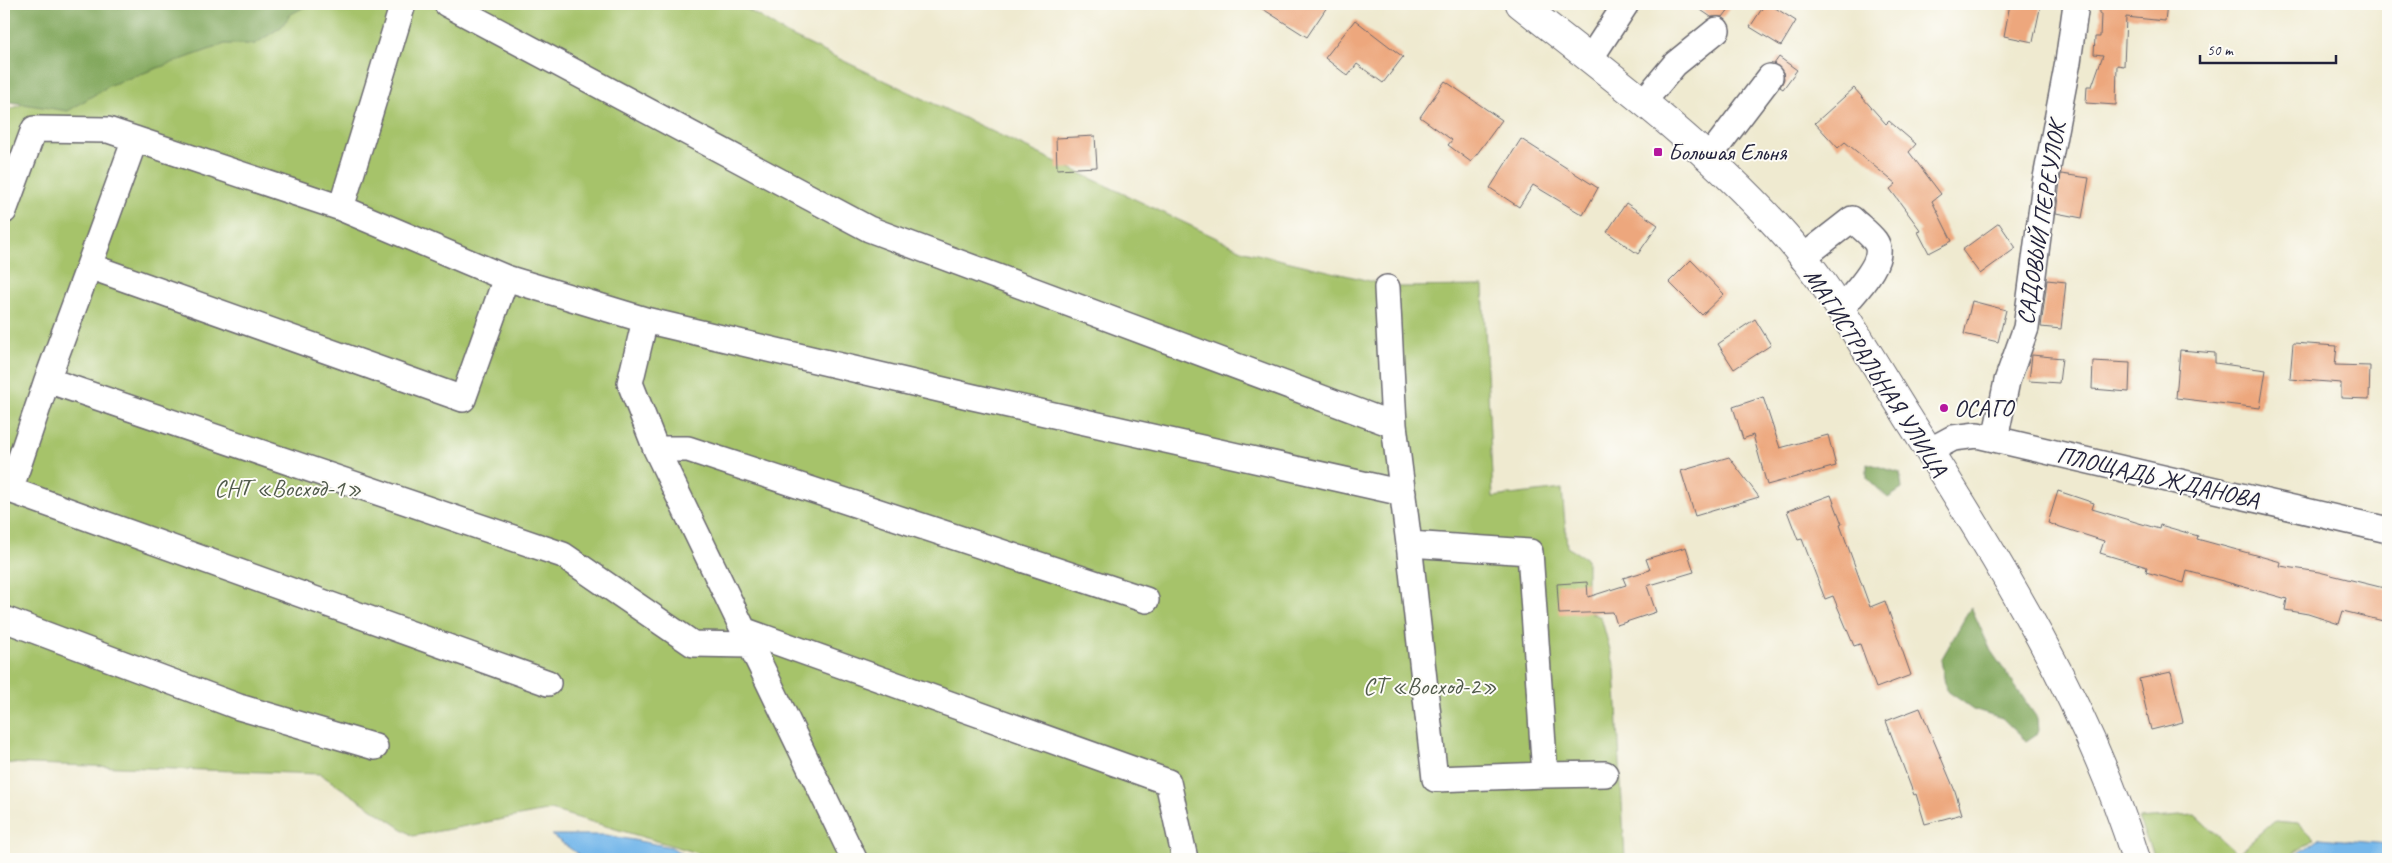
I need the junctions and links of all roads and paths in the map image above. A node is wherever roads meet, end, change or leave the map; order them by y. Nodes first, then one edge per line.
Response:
1 (403, 4) edge
2 (447, 4) edge
3 (1520, 4) edge
4 (1626, 4) edge
5 (2076, 4) edge
6 (1717, 30) dead end
7 (1590, 59) junction
8 (1770, 77) dead end
9 (1644, 101) junction
10 (135, 139) junction
11 (1709, 157) junction
12 (342, 208) junction
13 (4, 211) edge
14 (1802, 258) junction
15 (89, 266) junction
16 (506, 278) junction
17 (1387, 288) dead end
18 (1840, 310) junction
19 (645, 320) junction
20 (48, 380) junction
21 (1394, 425) junction
22 (1995, 439) junction
23 (656, 449) junction
24 (1929, 451) junction
25 (1403, 493) junction
26 (7, 500) edge
27 (2388, 530) edge
28 (1409, 544) junction
29 (1146, 600) dead end
30 (4, 619) edge
31 (747, 637) junction
32 (548, 683) dead end
33 (375, 747) dead end
34 (1605, 774) dead end
35 (1545, 775) junction
36 (854, 859) edge
37 (1185, 859) edge
38 (2136, 859) edge

1 - 12 street
2 - 21 street
3 - 7 main road, МАГИСТРАЛЬНАЯ УЛИЦА
4 - 7 street
5 - 22 street, САДОВЫЙ ПЕРЕУЛОК
6 - 9 street
7 - 9 main road, МАГИСТРАЛЬНАЯ УЛИЦА
8 - 11 street
9 - 11 main road, МАГИСТРАЛЬНАЯ УЛИЦА
10 - 12 street
10 - 13 street
10 - 15 street
11 - 14 main road, МАГИСТРАЛЬНАЯ УЛИЦА
12 - 16 street
14 - 18 main road, МАГИСТРАЛЬНАЯ УЛИЦА
14 - 18 street
15 - 16 street
15 - 20 street
16 - 19 street
17 - 21 street
18 - 24 main road, МАГИСТРАЛЬНАЯ УЛИЦА
19 - 23 street
19 - 25 street
20 - 26 street
20 - 31 street
21 - 25 street
22 - 24 street, ПЛОЩАДЬ ЖДАНОВА
22 - 27 street, ПЛОЩАДЬ ЖДАНОВА
23 - 29 street
23 - 31 street
24 - 38 main road, МАГИСТРАЛЬНАЯ УЛИЦА
25 - 28 street
26 - 32 street
28 - 35 street
28 - 35 street
30 - 33 street
31 - 36 street
31 - 37 street
34 - 35 street

